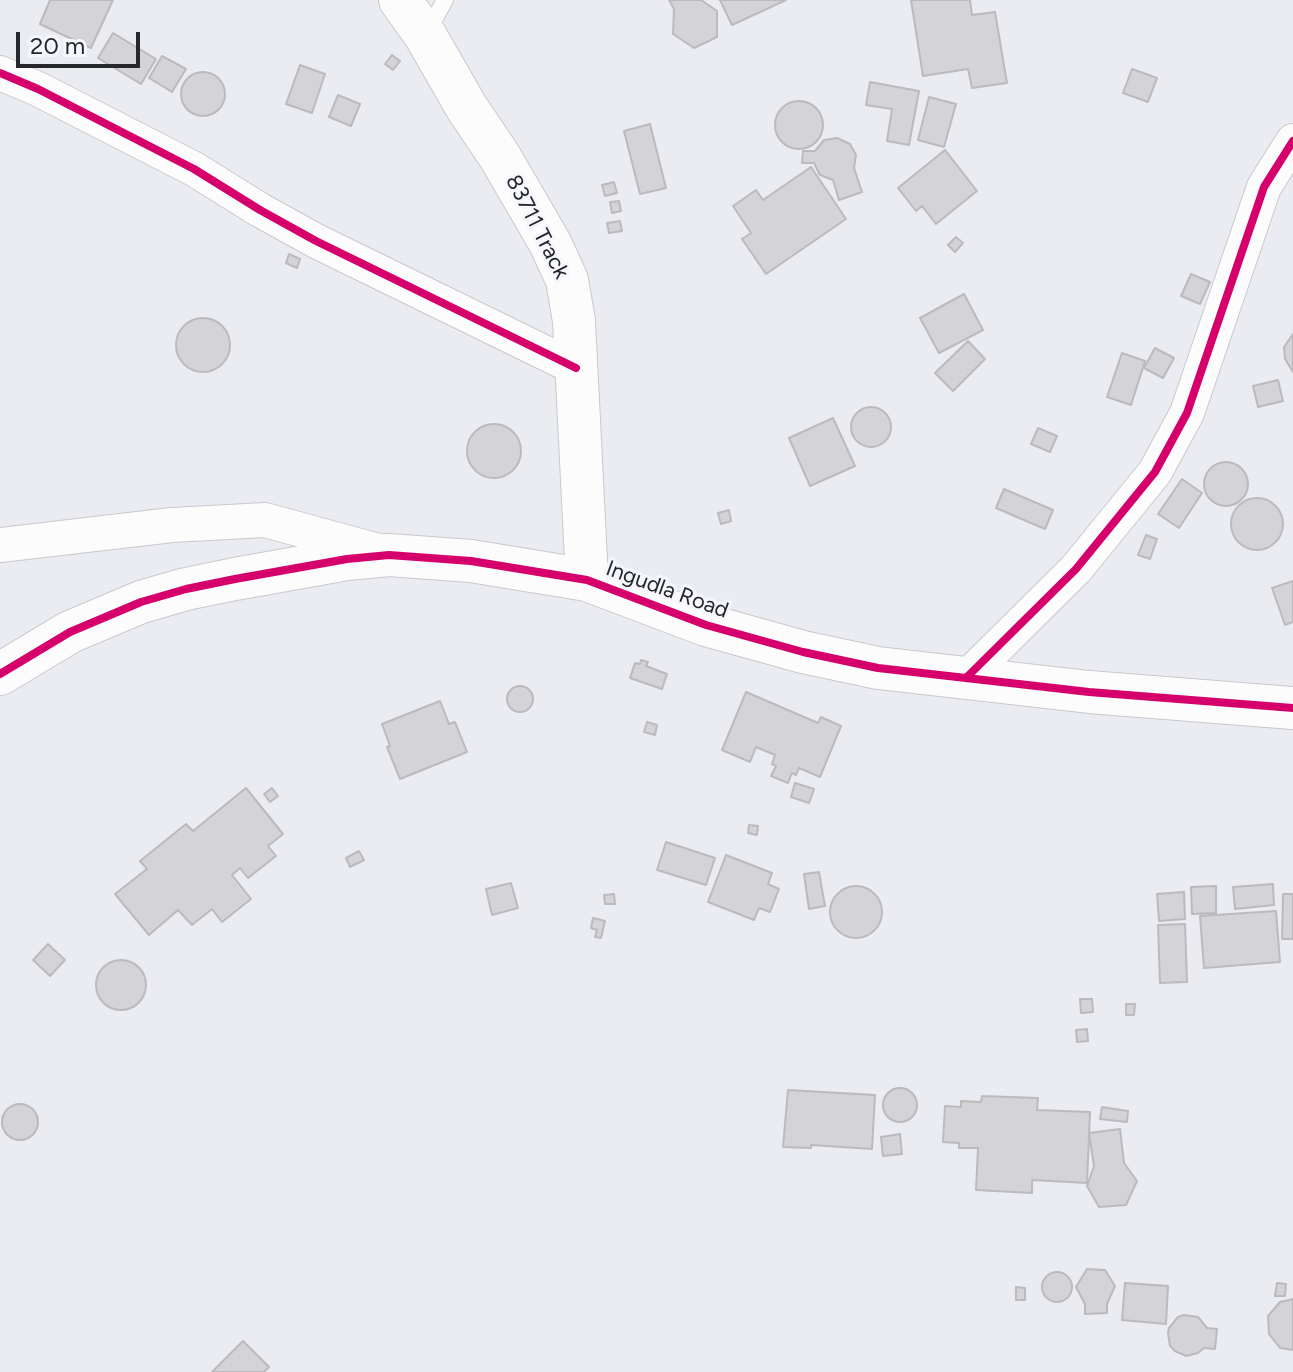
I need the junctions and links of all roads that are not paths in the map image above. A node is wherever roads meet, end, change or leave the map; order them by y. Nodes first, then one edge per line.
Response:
1 (400, 0) edge
2 (435, 18) edge
3 (0, 73) edge
4 (1293, 141) edge
5 (576, 368) junction
6 (0, 545) edge
7 (389, 555) junction
8 (587, 580) junction
9 (0, 674) edge
10 (966, 678) junction
11 (1293, 708) edge

1 - 2 street, 83711 Track
2 - 5 street, 83711 Track
3 - 5 street
4 - 10 street
5 - 8 street, 83711 Track
6 - 7 street
7 - 8 street, Ingudla Road
7 - 9 street, Ingudla Road
8 - 10 street, Ingudla Road
10 - 11 street, Ingudla Road

